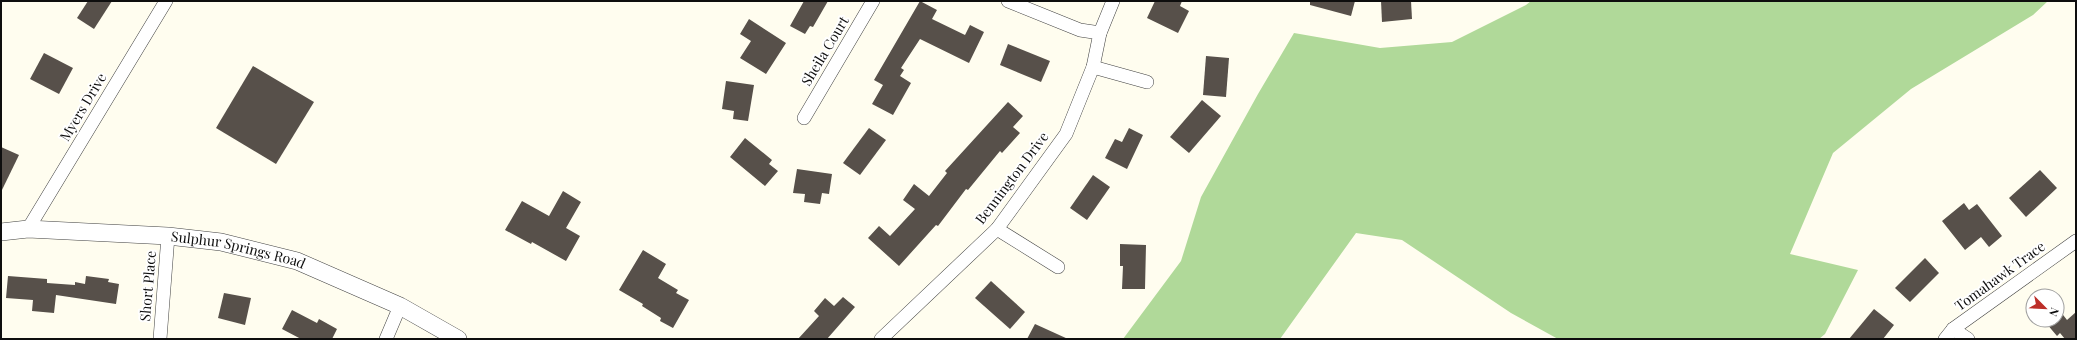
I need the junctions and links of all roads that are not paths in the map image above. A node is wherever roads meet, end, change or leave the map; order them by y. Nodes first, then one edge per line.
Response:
1 (166, 1) edge
2 (873, 1) edge
3 (1008, 1) edge
4 (1113, 1) edge
5 (1100, 33) junction
6 (1093, 67) junction
7 (1147, 82) dead end
8 (804, 118) dead end
9 (997, 229) junction
10 (28, 230) junction
11 (1, 232) edge
12 (168, 236) junction
13 (2076, 241) edge
14 (1058, 267) dead end
15 (400, 306) junction
16 (1949, 334) edge
17 (160, 339) edge
18 (386, 339) edge
19 (458, 339) edge
20 (881, 339) edge
21 (1968, 339) edge

1 - 10 street, Myers Drive
2 - 8 street, Sheila Court
3 - 5 street
4 - 5 street, Bennington Drive
5 - 6 street, Bennington Drive
6 - 7 street
6 - 9 street, Bennington Drive
9 - 14 street
9 - 20 street, Bennington Drive
10 - 11 street, Sulphur Springs Road
10 - 12 street, Sulphur Springs Road
12 - 15 street, Sulphur Springs Road
12 - 17 street, Short Place
13 - 16 street, Tomahawk Trace
15 - 18 street
15 - 19 street, Sulphur Springs Road
16 - 21 street

